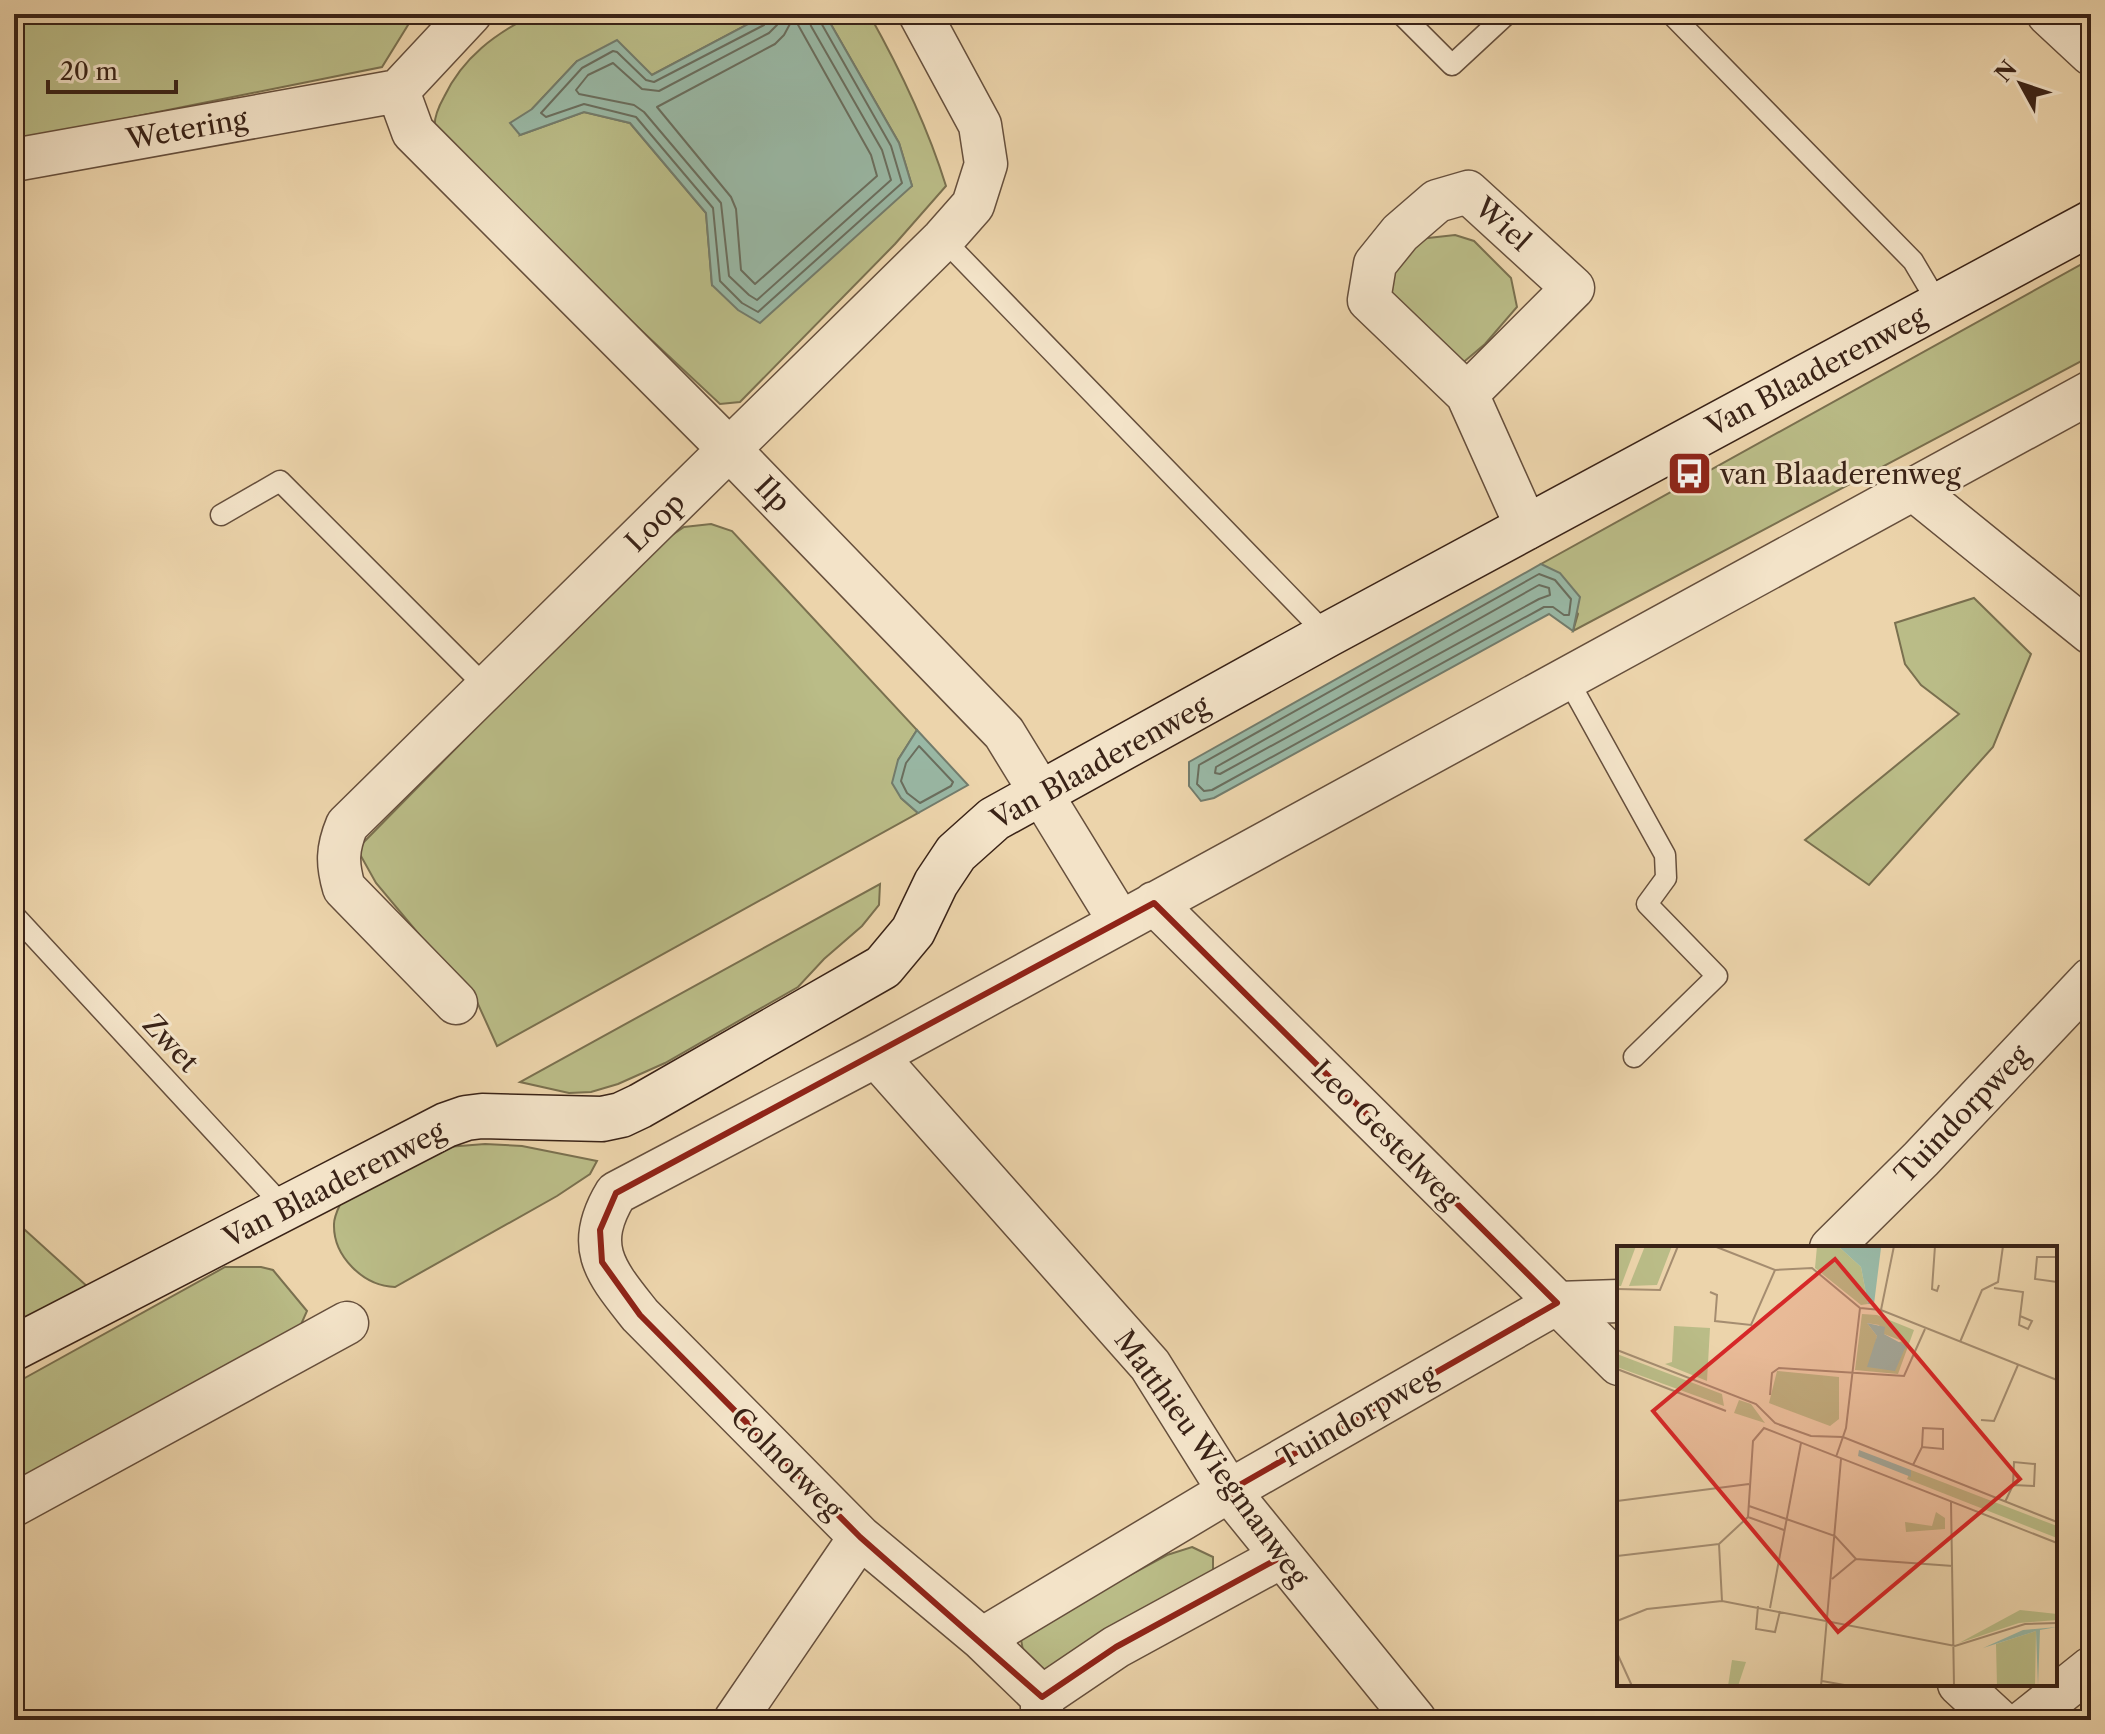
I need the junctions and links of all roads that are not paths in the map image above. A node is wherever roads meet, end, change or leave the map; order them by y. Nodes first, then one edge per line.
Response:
1 (470, 14) edge
2 (920, 14) edge
3 (1401, 14) edge
4 (1507, 14) edge
5 (1671, 14) edge
6 (2048, 14) edge
7 (2091, 54) edge
8 (398, 91) junction
9 (14, 160) edge
10 (2091, 223) edge
11 (943, 239) junction
12 (1939, 305) junction
13 (2091, 392) edge
14 (1467, 394) junction
15 (729, 449) junction
16 (1913, 489) junction
17 (221, 515) dead end
18 (1527, 528) junction
19 (2091, 633) edge
20 (1327, 635) junction
21 (1567, 678) junction
22 (487, 688) junction
23 (1041, 791) junction
24 (1137, 912) junction
25 (14, 915) edge
26 (2091, 979) edge
27 (456, 1003) dead end
28 (876, 1056) junction
29 (1634, 1057) dead end
30 (286, 1209) junction
31 (1833, 1246) edge
32 (1617, 1301) edge
33 (1557, 1303) junction
34 (347, 1323) dead end
35 (14, 1348) edge
36 (1617, 1362) edge
37 (1229, 1491) junction
38 (14, 1505) edge
39 (860, 1537) junction
40 (1281, 1557) junction
41 (982, 1639) junction
42 (2091, 1668) edge
43 (1961, 1686) edge
44 (1042, 1708) edge
45 (735, 1720) edge
46 (1415, 1720) edge
47 (1998, 1720) edge
48 (2026, 1720) edge

1 - 8 street
2 - 11 street, Loop
3 - 4 lane
5 - 12 lane
6 - 7 street
8 - 9 street, Wetering
8 - 15 street, Ilp
10 - 12 street, Van Blaaderenweg
11 - 15 street, Loop
11 - 20 lane
12 - 18 street, Van Blaaderenweg
13 - 16 street
14 - 14 street, Wiel
14 - 18 street, Wiel
15 - 22 street, Loop
15 - 23 street, Ilp
16 - 19 street
16 - 21 street
17 - 22 lane
18 - 20 street, Van Blaaderenweg
20 - 23 street, Van Blaaderenweg
21 - 24 street
21 - 29 lane
22 - 27 street, Loop
23 - 24 street, Ilp
23 - 30 street, Van Blaaderenweg
24 - 28 street
24 - 33 street, Leo Gestelweg
25 - 30 lane, Zwet
26 - 31 street, Tuindorpweg
28 - 37 street, Matthieu Wiegmanweg
28 - 39 street, Colnotweg
30 - 35 street, Van Blaaderenweg
32 - 33 street, Tuindorpweg
33 - 36 street, Leo Gestelweg
33 - 37 street, Tuindorpweg
34 - 38 street
37 - 40 street, Matthieu Wiegmanweg
37 - 41 street, Tuindorpweg
39 - 41 street, Colnotweg
39 - 45 street
40 - 44 street, Colnotweg
40 - 46 street, Matthieu Wiegmanweg
41 - 44 street, Colnotweg
42 - 48 street
43 - 47 street

